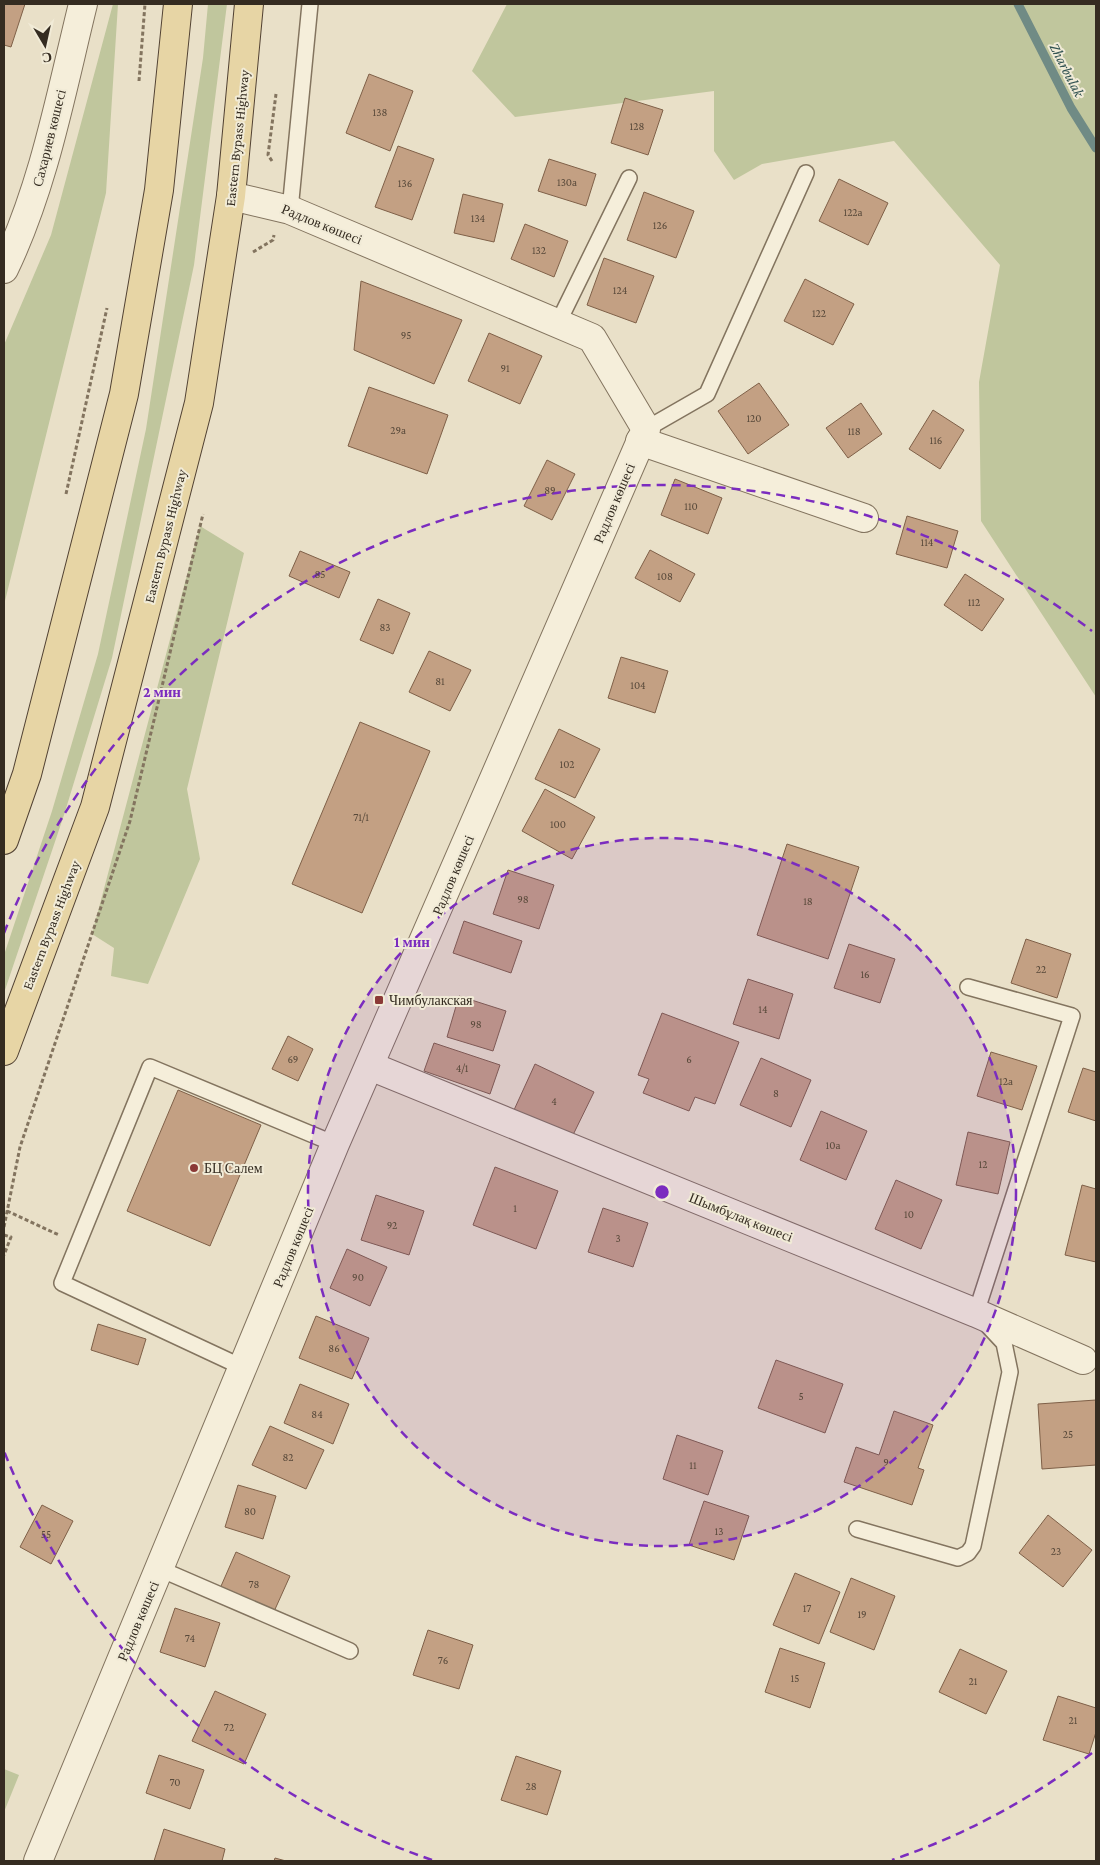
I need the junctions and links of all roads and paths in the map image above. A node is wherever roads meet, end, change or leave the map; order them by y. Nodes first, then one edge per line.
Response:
1 (83, 4) edge
2 (145, 4) edge
3 (178, 4) edge
4 (249, 4) edge
5 (310, 4) edge
6 (138, 86) dead end
7 (806, 173) dead end
8 (629, 178) dead end
9 (231, 196) junction
10 (290, 210) junction
11 (4, 269) edge
12 (108, 303) dead end
13 (558, 323) junction
14 (643, 435) junction
15 (64, 502) dead end
16 (864, 518) dead end
17 (4, 840) edge
18 (968, 987) dead end
19 (4, 1052) edge
20 (370, 1066) junction
21 (335, 1144) junction
22 (7, 1211) dead end
23 (4, 1235) edge
24 (78, 1245) junction
25 (4, 1255) edge
26 (976, 1313) junction
27 (1083, 1360) dead end
28 (244, 1368) junction
29 (857, 1529) dead end
30 (160, 1569) junction
31 (350, 1651) dead end
32 (38, 1861) edge

1 - 11 street, Сахариев көшесі
2 - 6 path
3 - 17 main road
4 - 9 main road, Eastern Bypass Highway
5 - 10 lane
7 - 14 lane
8 - 13 lane
9 - 10 street, Радлов көшесі
9 - 19 main road, Eastern Bypass Highway
10 - 13 street, Радлов көшесі
12 - 15 path
13 - 14 street, Радлов көшесі
14 - 16 street
14 - 20 street, Радлов көшесі
18 - 26 lane
20 - 21 street, Радлов көшесі
20 - 26 street, Шымбұлақ көшесі
21 - 24 lane
21 - 28 street, Радлов көшесі
22 - 24 path
23 - 25 path
24 - 28 lane
26 - 27 street, Шымбұлақ көшесі
26 - 29 lane
28 - 30 street, Радлов көшесі
30 - 31 lane
30 - 32 street, Радлов көшесі

